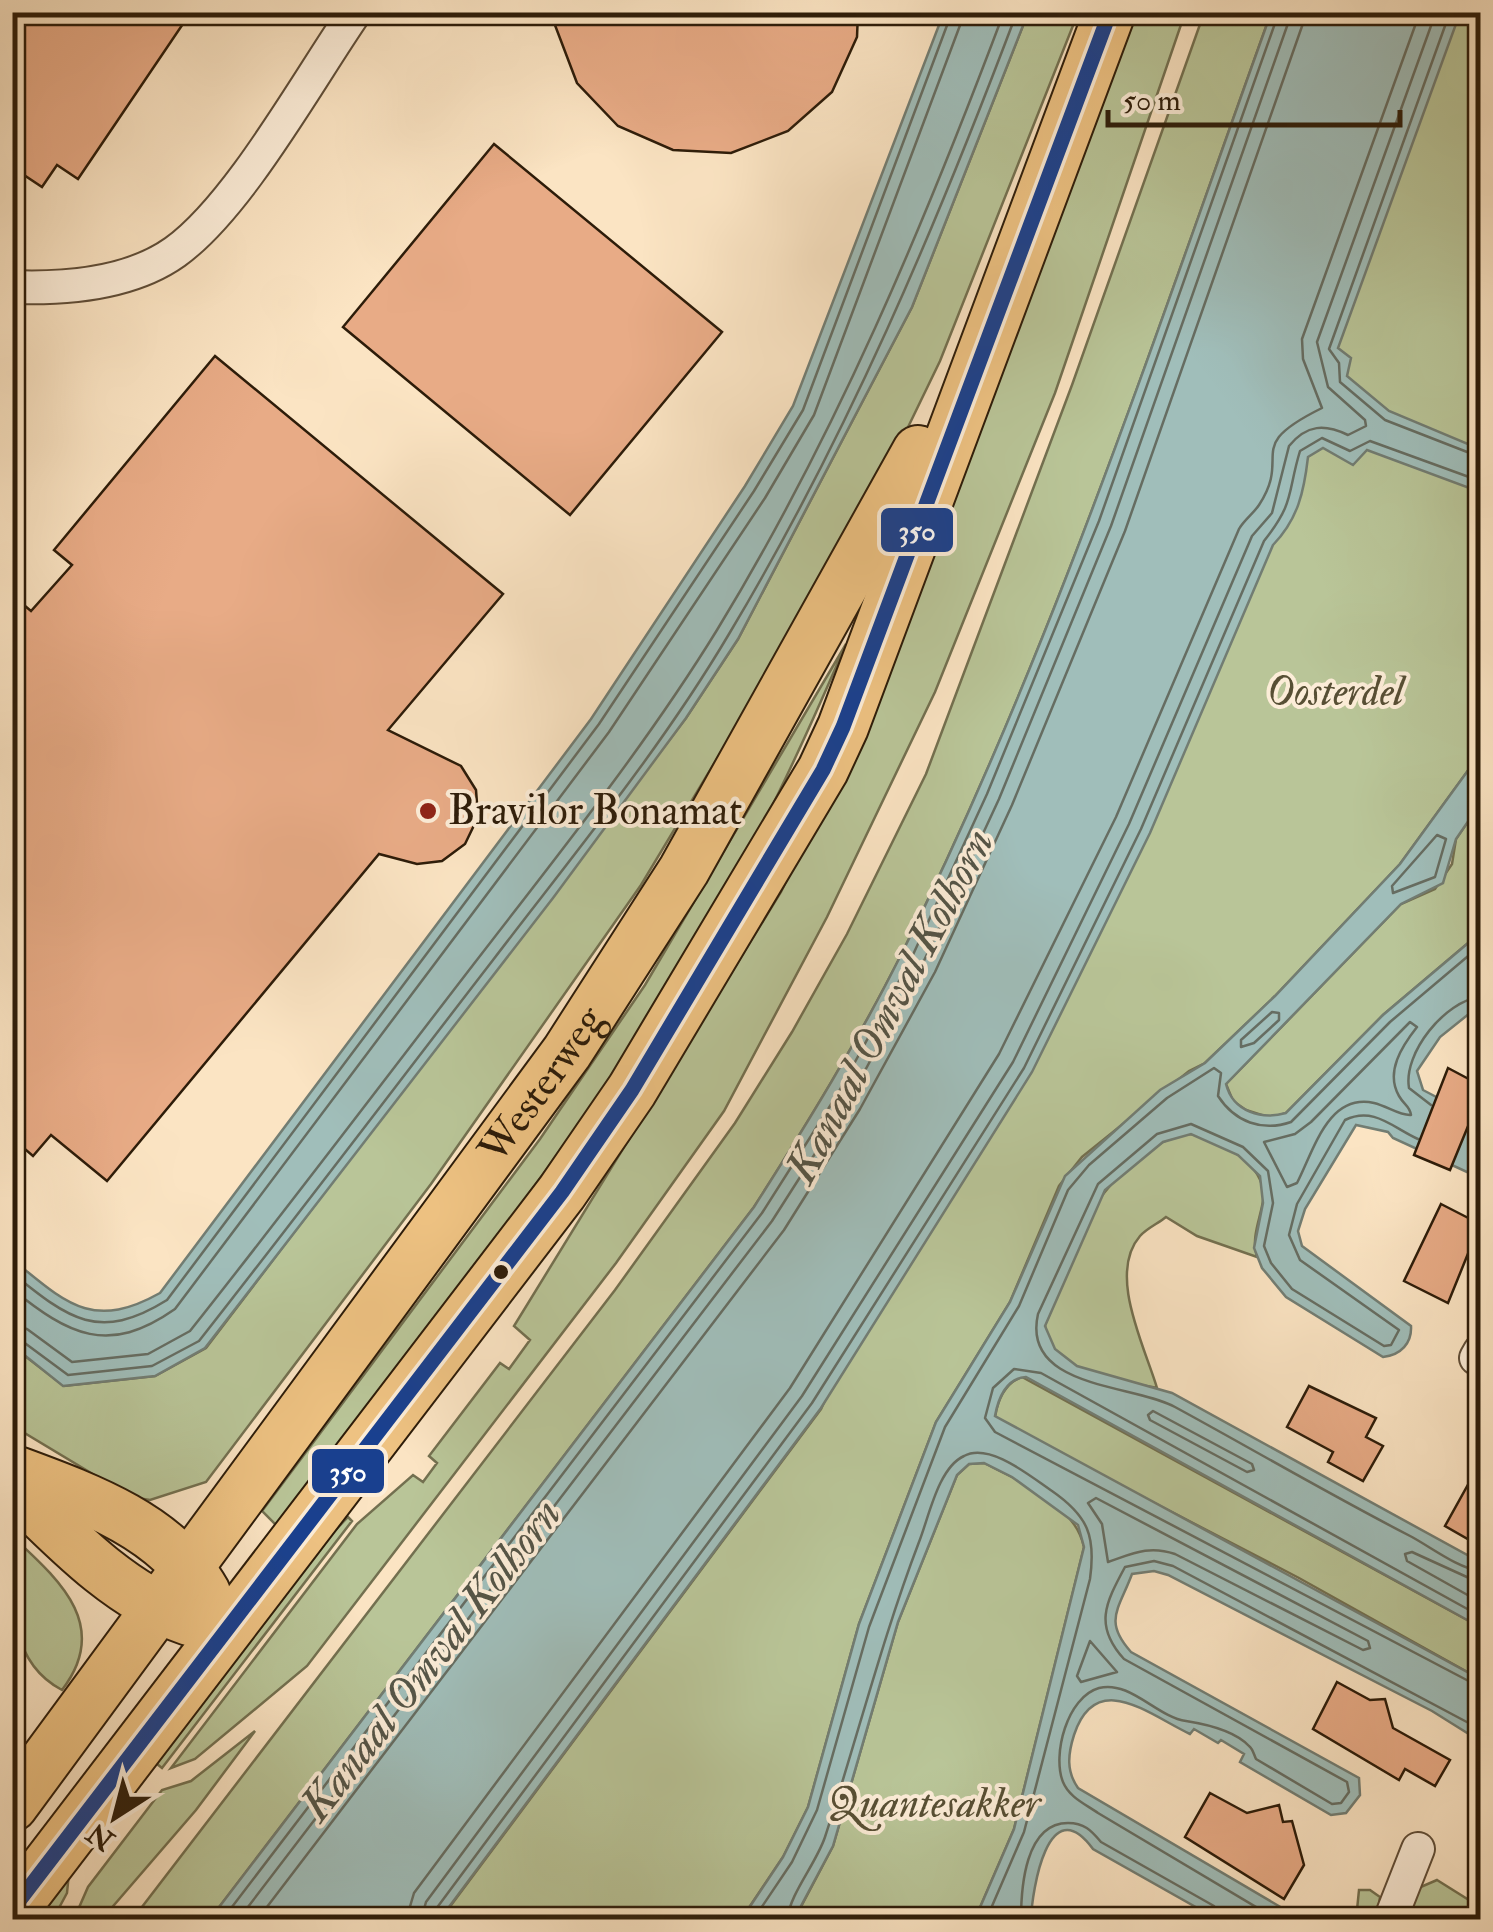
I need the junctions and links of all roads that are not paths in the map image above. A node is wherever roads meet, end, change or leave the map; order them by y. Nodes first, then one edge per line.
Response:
1 (354, 12) edge
2 (1110, 12) edge
3 (12, 287) edge
4 (994, 316) junction
5 (12, 1470) edge
6 (12, 1486) edge
7 (190, 1566) junction
8 (157, 1609) junction
9 (226, 1632) junction
10 (12, 1806) edge
11 (1418, 1850) dead end
12 (12, 1911) edge
13 (1390, 1920) edge

1 - 3 street
2 - 4 main road, Westerweg
4 - 7 main road, Westerweg
4 - 9 main road, Westerweg
5 - 7 main road
6 - 8 main road
7 - 8 main road, Westerweg
7 - 9 main road
8 - 9 main road
8 - 10 main road, Westerweg
9 - 12 main road, Westerweg
11 - 13 street

